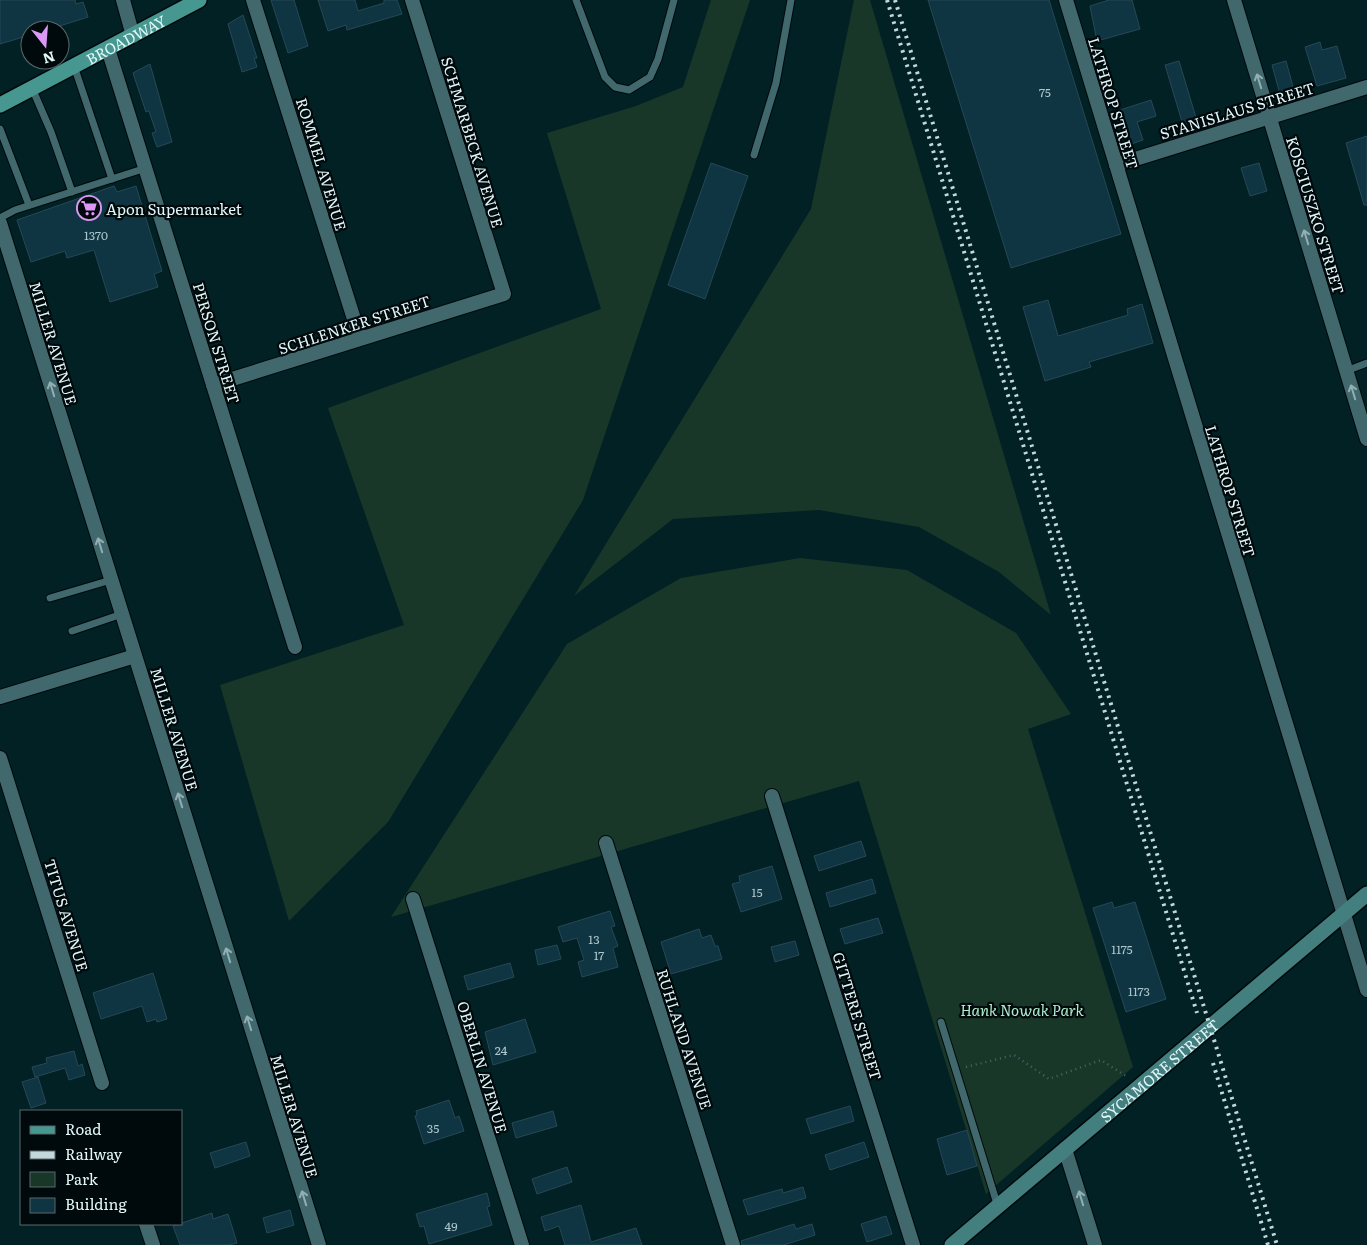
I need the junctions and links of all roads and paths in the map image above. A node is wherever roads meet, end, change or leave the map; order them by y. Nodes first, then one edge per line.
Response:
1 (123, 0) edge
2 (199, 0) edge
3 (254, 0) edge
4 (412, 0) edge
5 (576, 0) edge
6 (674, 0) edge
7 (791, 0) edge
8 (1066, 0) edge
9 (1234, 0) edge
10 (133, 36) junction
11 (108, 49) junction
12 (74, 66) junction
13 (1367, 87) edge
14 (32, 88) junction
15 (0, 105) edge
16 (1270, 117) junction
17 (0, 129) edge
18 (754, 156) dead end
19 (1116, 165) junction
20 (146, 168) junction
21 (112, 179) junction
22 (72, 192) junction
23 (29, 205) junction
24 (0, 218) edge
25 (0, 223) edge
26 (504, 294) joint
27 (360, 338) junction
28 (1367, 363) edge
29 (1346, 371) junction
30 (214, 385) junction
31 (1367, 439) edge
32 (111, 580) junction
33 (50, 598) dead end
34 (122, 614) junction
35 (72, 631) dead end
36 (295, 647) dead end
37 (135, 656) junction
38 (0, 697) edge
39 (0, 758) edge
40 (772, 796) dead end
41 (606, 843) dead end
42 (1367, 894) edge
43 (413, 898) dead end
44 (1344, 914) junction
45 (1367, 990) edge
46 (941, 1022) dead end
47 (956, 1071) junction
48 (1126, 1076) dead end
49 (102, 1083) dead end
50 (1065, 1149) junction
51 (998, 1207) junction
52 (146, 1225) edge
53 (153, 1245) edge
54 (319, 1245) edge
55 (522, 1245) edge
56 (733, 1245) edge
57 (913, 1245) edge
58 (952, 1245) edge
59 (1095, 1245) edge

1 - 10 street
2 - 10 main road, BROADWAY
3 - 27 street, ROMMEL AVENUE
4 - 26 street, SCHMARBECK AVENUE
5 - 6 lane
7 - 18 lane
8 - 19 street, LATHROP STREET
16 -> 9 street, KOSCIUSZKO STREET
10 - 11 main road, BROADWAY
11 - 12 main road, BROADWAY
11 - 20 street, PERSON STREET
12 - 14 main road, BROADWAY
12 - 21 lane
13 - 16 street, STANISLAUS STREET
14 - 15 main road, BROADWAY
14 - 22 lane
16 - 19 street, STANISLAUS STREET
29 -> 16 street, KOSCIUSZKO STREET
17 - 23 lane
19 - 44 street, LATHROP STREET
20 - 21 lane
20 - 30 street, PERSON STREET
21 - 22 lane
22 - 23 lane
23 - 24 lane
32 -> 25 street, MILLER AVENUE
26 - 27 street, SCHLENKER STREET
27 - 30 street, SCHLENKER STREET
28 - 29 lane
31 -> 29 street, KOSCIUSZKO STREET
30 - 36 street, PERSON STREET
32 - 33 lane
32 - 34 street, MILLER AVENUE
34 - 35 lane
34 - 37 street, MILLER AVENUE
37 - 38 street
54 -> 37 street, MILLER AVENUE
39 - 49 street, TITUS AVENUE
40 - 57 street, GITTERE STREET
41 - 56 street, RUHLAND AVENUE
42 - 44 street, SYCAMORE STREET
43 - 55 street, OBERLIN AVENUE
44 - 45 street, LATHROP STREET
44 - 50 street, SYCAMORE STREET
46 - 47 lane
47 - 48 path
47 - 51 lane
50 - 51 street, SYCAMORE STREET
59 -> 50 street
51 - 58 street, SYCAMORE STREET
52 - 53 street

